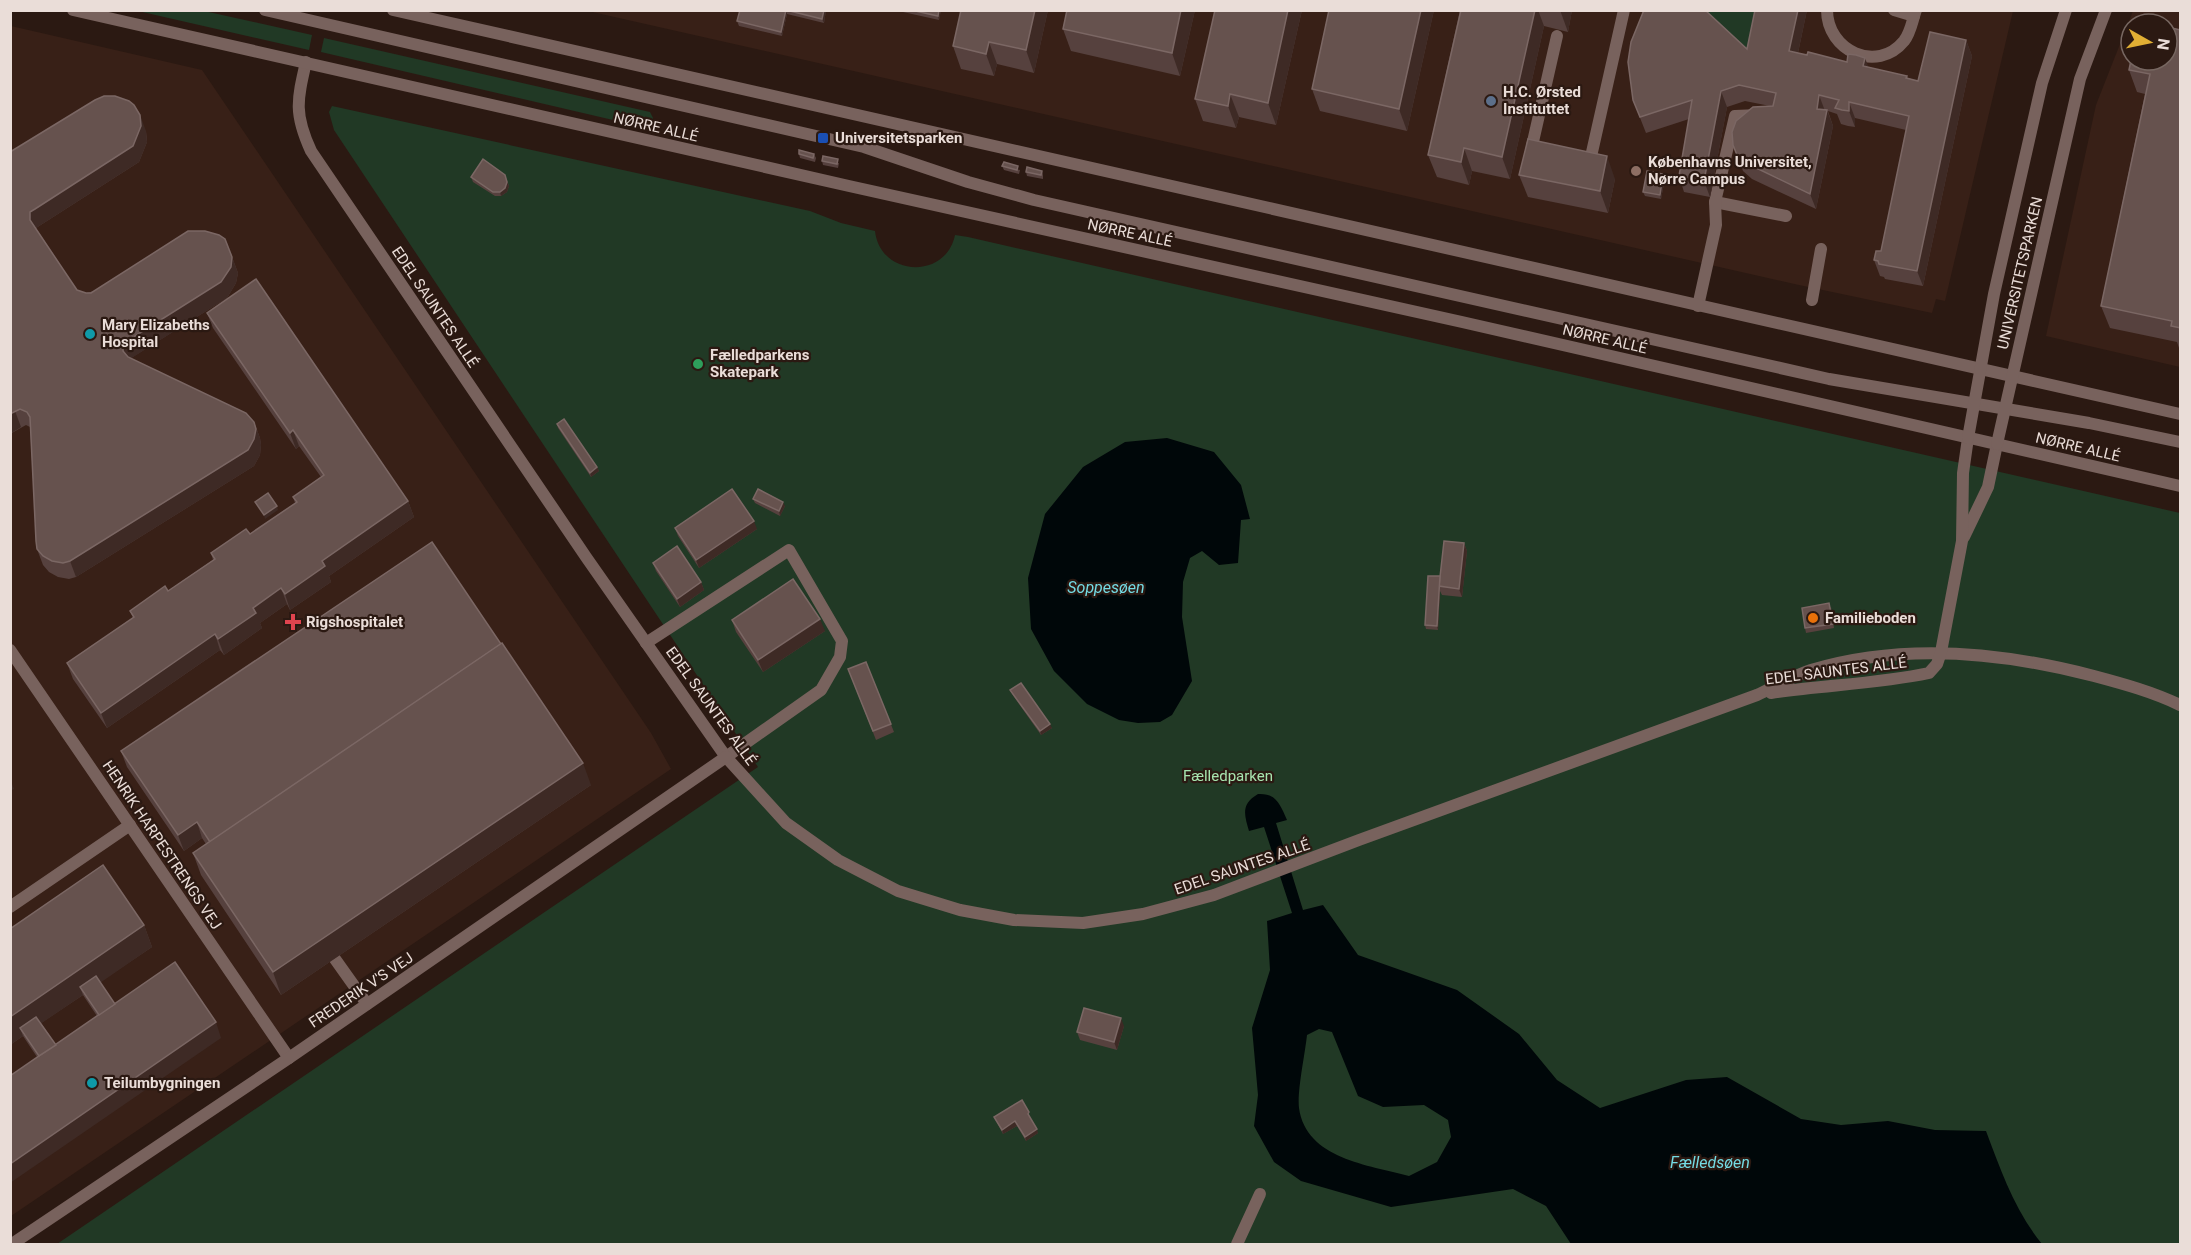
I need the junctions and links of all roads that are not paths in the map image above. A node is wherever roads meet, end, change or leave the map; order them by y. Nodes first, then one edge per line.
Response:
1 (73, 10) edge
2 (265, 10) edge
3 (393, 10) edge
4 (1623, 10) edge
5 (1827, 10) edge
6 (1894, 10) edge
7 (2066, 10) edge
8 (2106, 10) edge
9 (1915, 14) edge
10 (1557, 36) dead end
11 (306, 62) junction
12 (1766, 114) edge
13 (1551, 151) edge
14 (1571, 156) edge
15 (1715, 202) junction
16 (1786, 216) dead end
17 (1821, 249) dead end
18 (1812, 300) dead end
19 (1698, 306) junction
20 (1980, 369) junction
21 (2012, 376) junction
22 (1974, 404) junction
23 (2005, 409) junction
24 (2181, 414) edge
25 (1968, 438) junction
26 (2181, 442) edge
27 (1997, 444) junction
28 (2181, 486) edge
29 (1962, 541) junction
30 (646, 643) junction
31 (10, 650) edge
32 (1941, 652) junction
33 (1757, 695) junction
34 (2181, 705) edge
35 (726, 757) junction
36 (130, 825) junction
37 (10, 907) edge
38 (335, 958) edge
39 (367, 1004) junction
40 (289, 1058) junction
41 (1260, 1194) dead end
42 (12, 1245) edge
43 (1237, 1245) edge

1 - 11 street, NØRRE ALLÉ
2 - 22 street
3 - 19 street
4 - 14 street
5 - 9 street
6 - 9 street
7 - 20 street, UNIVERSITETSPARKEN
8 - 21 street, UNIVERSITETSPARKEN
10 - 13 street
11 - 25 street, NØRRE ALLÉ
11 - 30 street, EDEL SAUNTES ALLÉ
12 - 15 street
15 - 16 street
15 - 19 street
17 - 18 street
19 - 20 street
20 - 21 street
20 - 22 street, UNIVERSITETSPARKEN
21 - 23 street, UNIVERSITETSPARKEN
21 - 24 street
22 - 23 street
22 - 25 street, UNIVERSITETSPARKEN
23 - 26 street
23 - 27 street, UNIVERSITETSPARKEN
25 - 27 street, NØRRE ALLÉ
25 - 29 street, UNIVERSITETSPARKEN
27 - 28 street, NØRRE ALLÉ
27 - 29 street, UNIVERSITETSPARKEN
29 - 32 street, UNIVERSITETSPARKEN
30 - 35 street, EDEL SAUNTES ALLÉ
30 - 35 street, FREDERIK V'S VEJ
31 - 36 street, HENRIK HARPESTRENGS VEJ
32 - 33 street, EDEL SAUNTES ALLÉ
32 - 33 street, EDEL SAUNTES ALLÉ
32 - 34 street, EDEL SAUNTES ALLÉ
33 - 35 street, EDEL SAUNTES ALLÉ
35 - 39 street, FREDERIK V'S VEJ
36 - 37 street
36 - 40 street, HENRIK HARPESTRENGS VEJ
38 - 39 street
39 - 40 street, FREDERIK V'S VEJ
40 - 42 street, FREDERIK V'S VEJ
41 - 43 street

